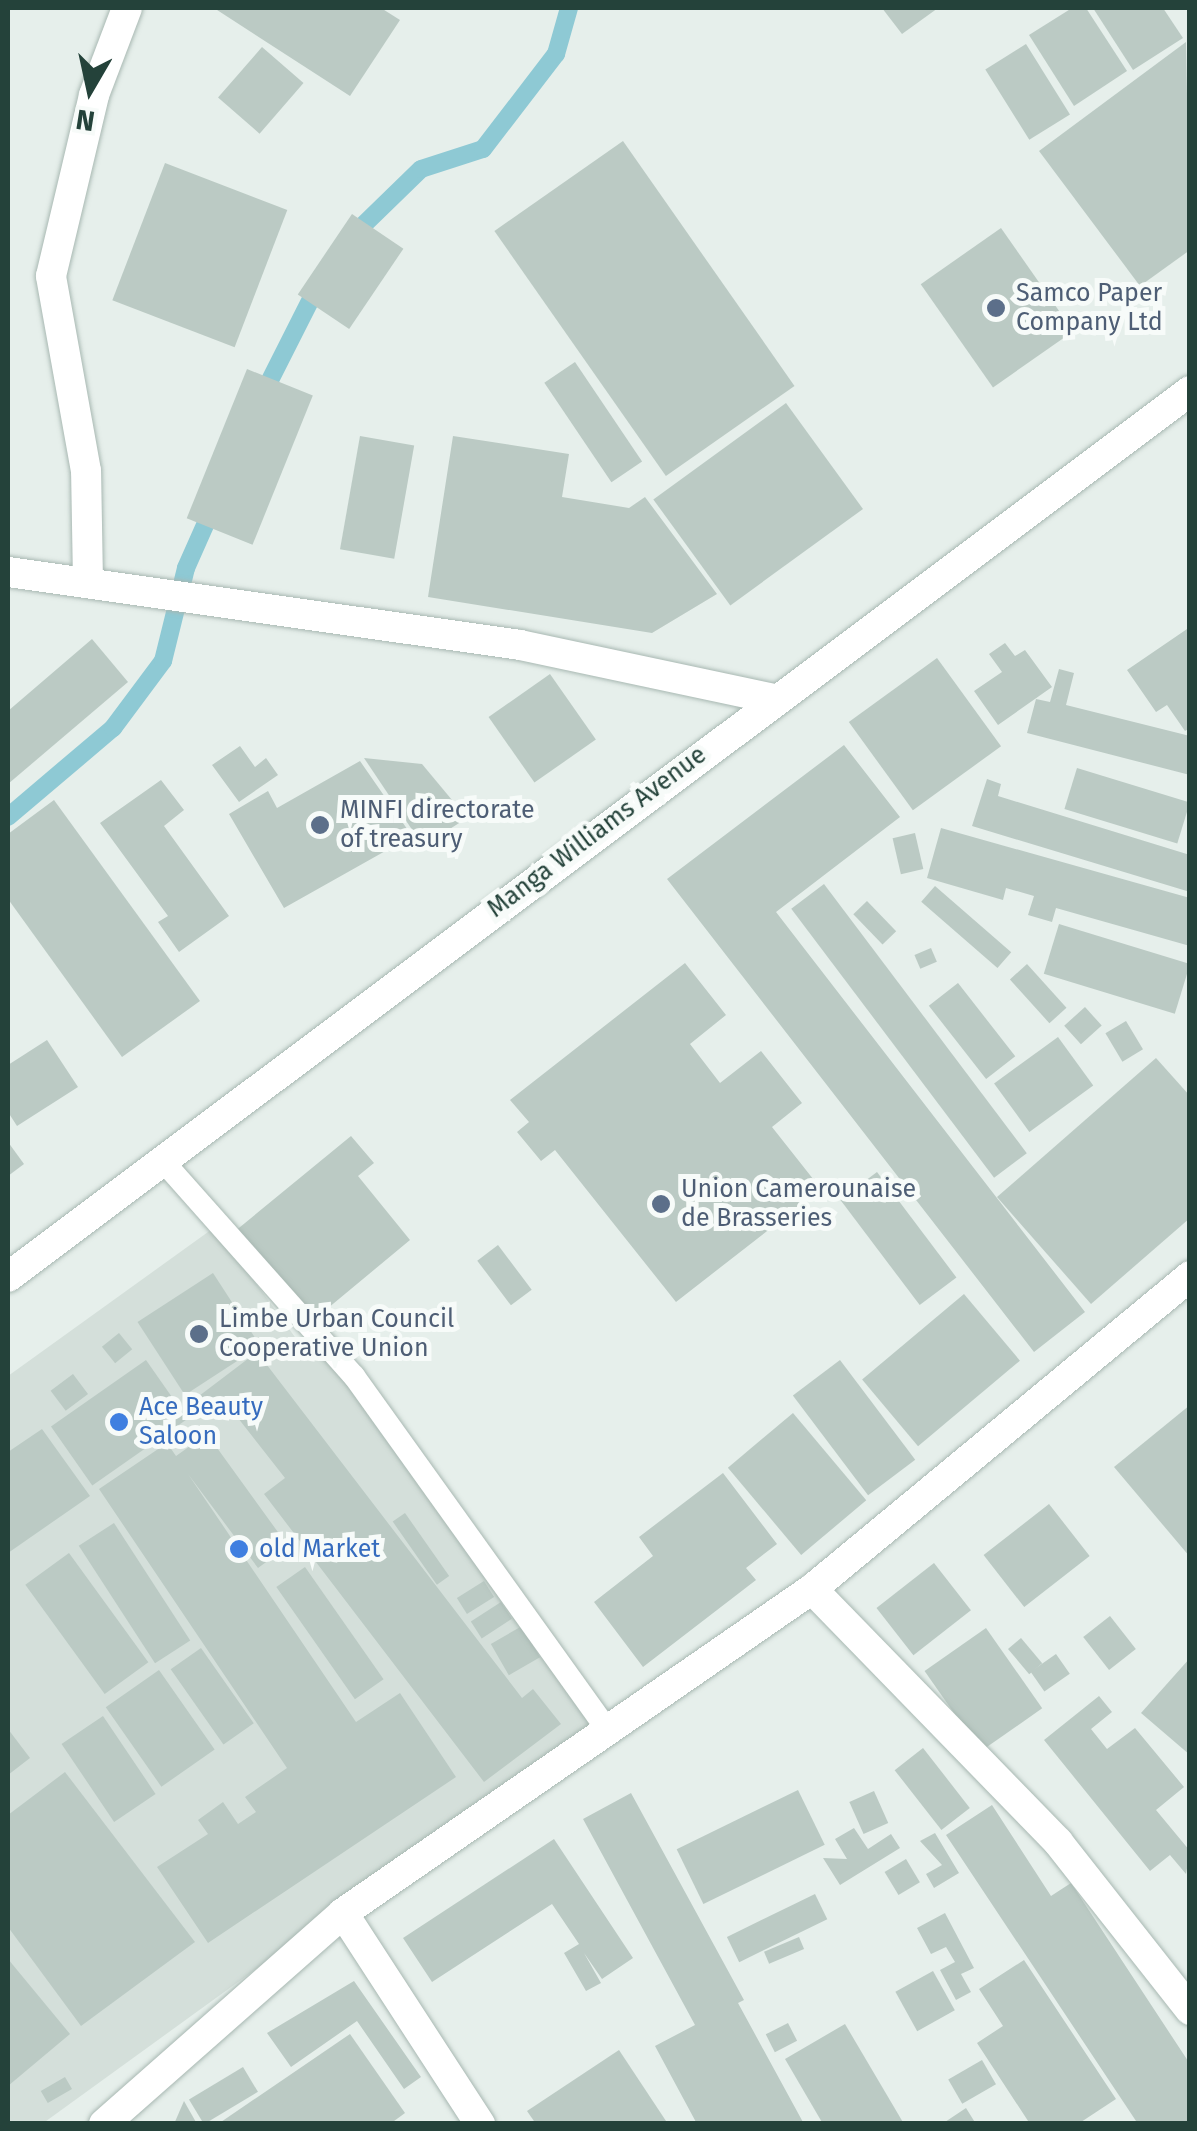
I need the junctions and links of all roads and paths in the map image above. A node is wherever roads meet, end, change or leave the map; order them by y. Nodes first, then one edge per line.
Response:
1 (127, 8) edge
2 (1190, 391) edge
3 (8, 572) edge
4 (88, 582) junction
5 (774, 699) junction
6 (162, 1160) junction
7 (8, 1276) edge
8 (1190, 1276) edge
9 (812, 1588) junction
10 (608, 1731) junction
11 (343, 1913) junction
12 (1190, 2010) edge
13 (104, 2124) edge
14 (480, 2124) edge

1 - 4 street
2 - 5 street, Manga Williams Avenue
3 - 4 street
4 - 5 street
5 - 6 street, Manga Williams Avenue
6 - 7 street, Manga Williams Avenue
6 - 10 lane
8 - 9 street
9 - 10 street
9 - 12 street
10 - 11 street
11 - 13 street
11 - 14 street

